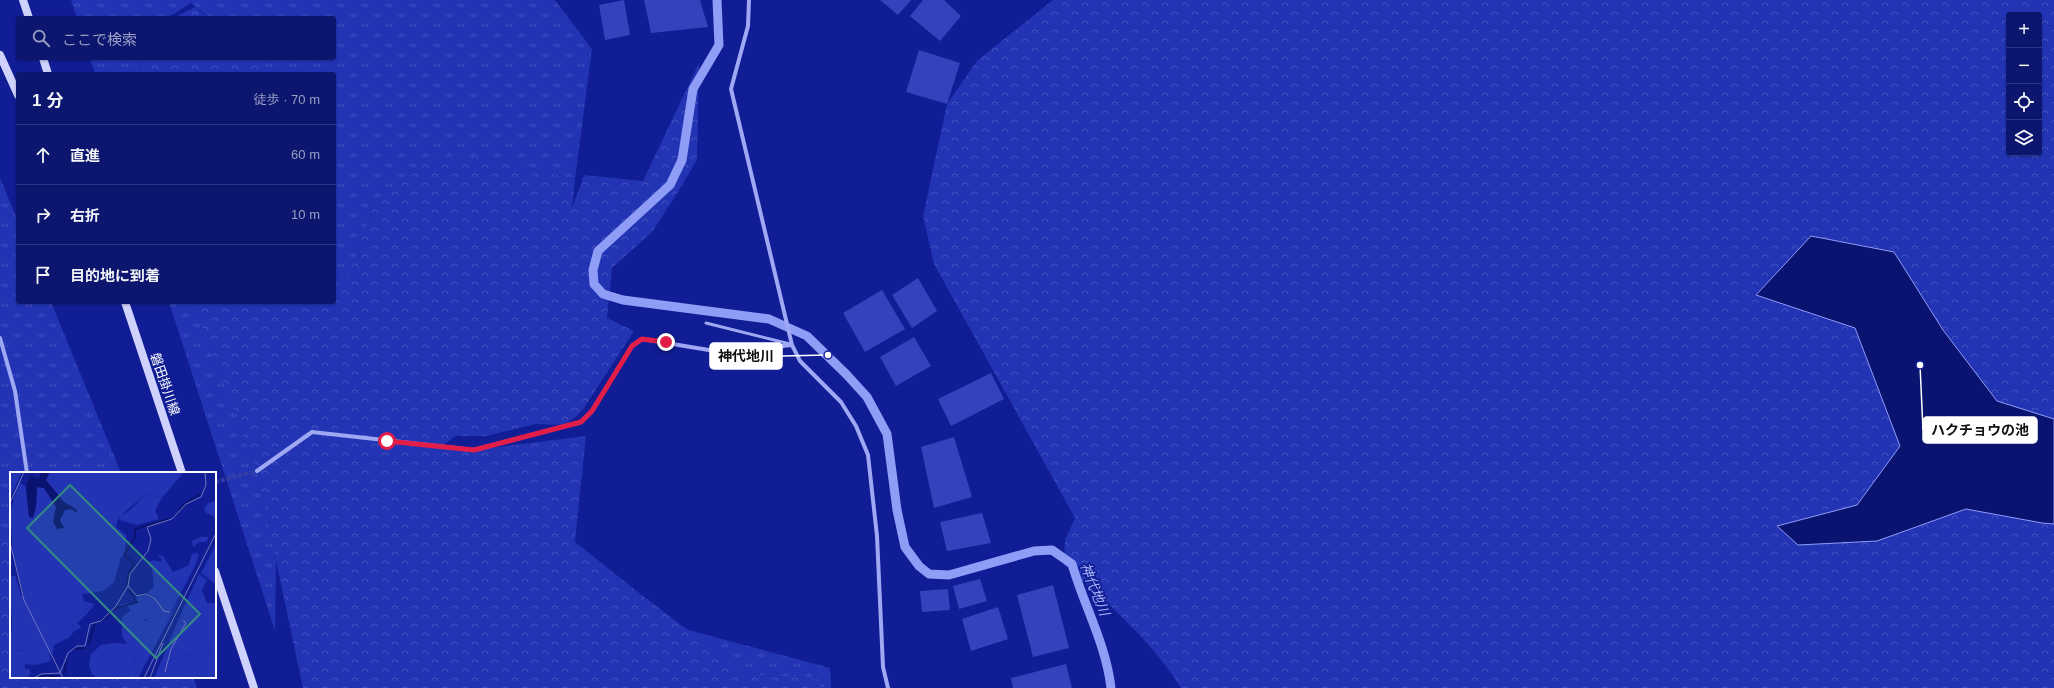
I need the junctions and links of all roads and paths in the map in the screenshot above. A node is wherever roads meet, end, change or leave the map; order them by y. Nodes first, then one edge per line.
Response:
1 (23, 0) edge
2 (750, 0) edge
3 (29, 16) edge
4 (0, 55) edge
5 (44, 60) edge
6 (47, 72) edge
7 (16, 91) edge
8 (126, 304) edge
9 (706, 323) dead end
10 (0, 338) edge
11 (792, 345) junction
12 (257, 471) tunnel mouth
13 (27, 472) edge
14 (182, 472) edge
15 (216, 574) edge
16 (254, 688) edge
17 (888, 688) edge

1 - 3 main road
2 - 11 street
4 - 7 main road
5 - 6 main road
8 - 14 main road, 磐田掛川線
9 - 11 lane
10 - 13 street
11 - 12 street
11 - 17 street
15 - 16 main road

